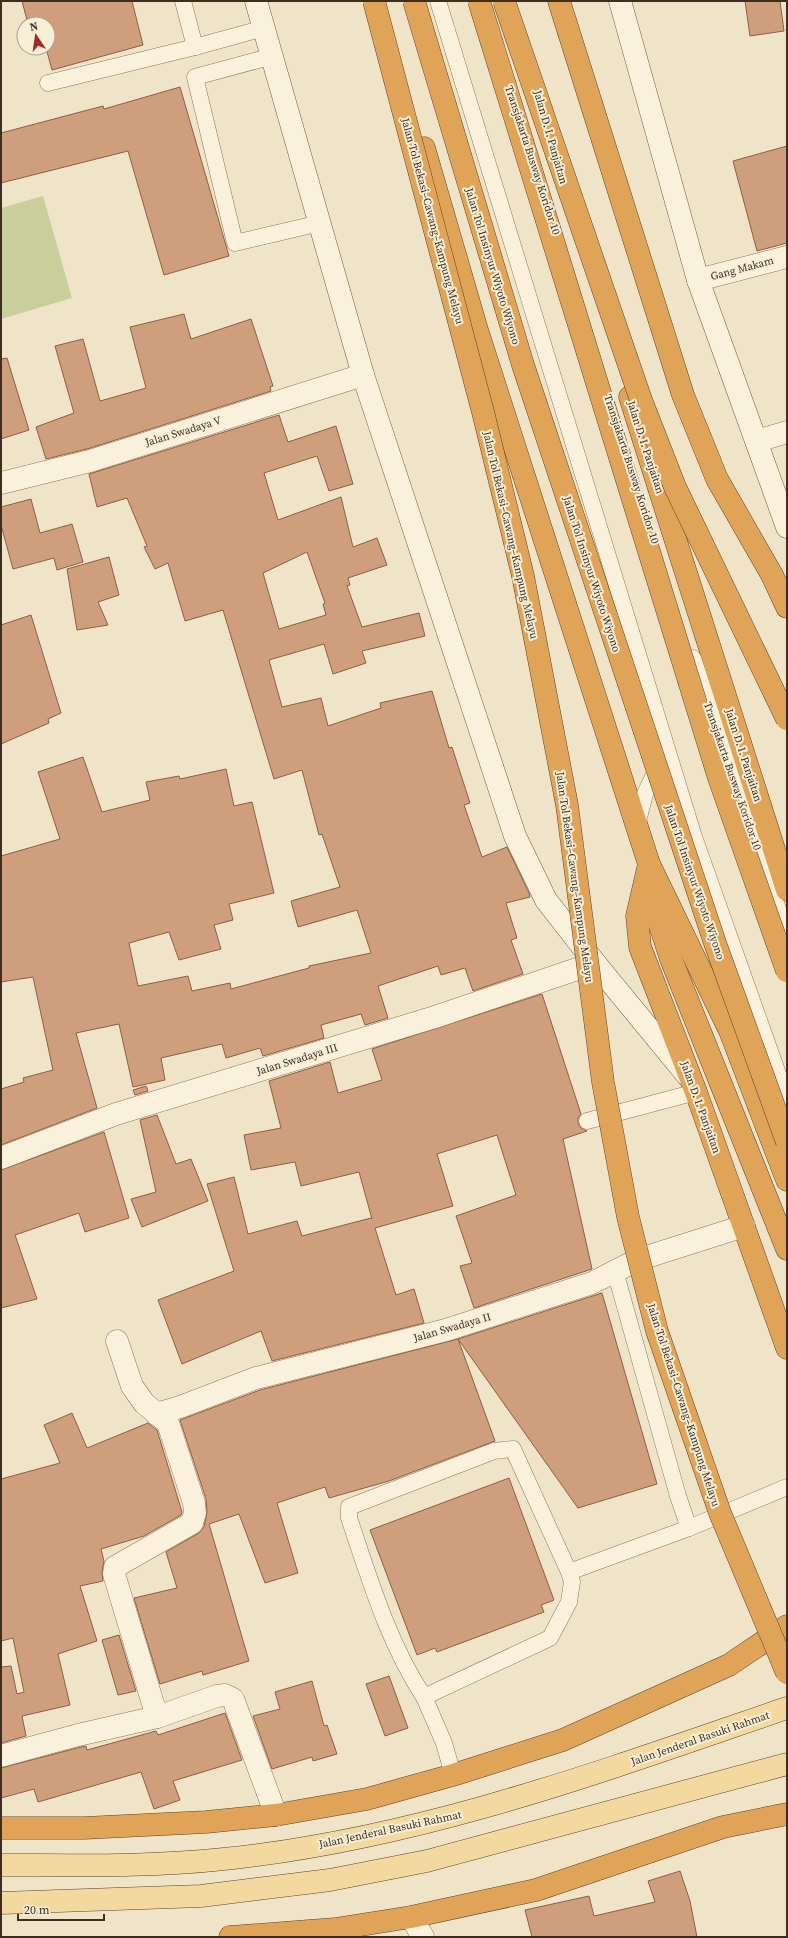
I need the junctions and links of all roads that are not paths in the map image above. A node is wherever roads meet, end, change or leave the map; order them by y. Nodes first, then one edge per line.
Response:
1 (183, 1) edge
2 (256, 1) edge
3 (374, 1) edge
4 (380, 1) edge
5 (414, 1) edge
6 (438, 1) edge
7 (479, 1) edge
8 (504, 1) edge
9 (512, 1) edge
10 (559, 1) edge
11 (620, 1) edge
12 (264, 28) junction
13 (195, 47) junction
14 (273, 56) junction
15 (48, 82) dead end
16 (320, 223) junction
17 (787, 257) edge
18 (698, 280) junction
19 (363, 375) junction
20 (787, 432) edge
21 (756, 441) junction
22 (1, 483) edge
23 (787, 527) edge
24 (787, 607) edge
25 (787, 719) edge
26 (665, 744) junction
27 (637, 825) junction
28 (649, 864) junction
29 (787, 890) edge
30 (787, 936) edge
31 (595, 963) junction
32 (787, 971) edge
33 (693, 1085) junction
34 (787, 1099) edge
35 (587, 1121) dead end
36 (787, 1142) edge
37 (2, 1153) edge
38 (787, 1180) edge
39 (744, 1226) junction
40 (787, 1249) edge
41 (615, 1271) junction
42 (117, 1341) dead end
43 (787, 1348) edge
44 (156, 1414) junction
45 (787, 1487) edge
46 (689, 1528) junction
47 (569, 1572) junction
48 (787, 1626) edge
49 (787, 1673) edge
50 (424, 1697) junction
51 (787, 1708) edge
52 (157, 1717) junction
53 (1, 1756) edge
54 (787, 1764) edge
55 (453, 1775) junction
56 (787, 1814) edge
57 (276, 1815) junction
58 (1, 1828) edge
59 (1, 1865) edge
60 (1, 1903) edge
61 (411, 1917) junction
62 (230, 1937) edge
63 (423, 1937) edge

1 - 13 lane
2 - 12 street
3 - 49 highway, Jalan Tol Bekasi–Cawang–Kampung Melayu, bridge
4 - 27 highway
5 - 36 highway, Jalan Tol Insinyur Wiyoto Wiyono, bridge
6 - 26 lane
7 - 30 lane, Transjakarta Busway Koridor 10
7 - 32 highway, bridge
8 - 25 highway, bridge
9 - 29 highway, Jalan D. I. Panjaitan
10 - 24 highway
11 - 18 street
12 - 13 lane
12 - 14 street
13 - 15 lane
14 - 16 street
14 - 16 lane
16 - 19 street
17 - 18 street, Gang Makam
18 - 21 street
19 - 22 street, Jalan Swadaya V
19 - 31 street
20 - 21 street
21 - 23 street
26 - 27 lane
26 - 34 lane
27 - 28 highway
28 - 33 highway, Jalan D. I. Panjaitan
28 - 38 highway
28 - 40 highway
31 - 33 street
31 - 37 street, Jalan Swadaya III
33 - 35 lane
33 - 39 highway, Jalan D. I. Panjaitan
39 - 41 street, Jalan Swadaya II
39 - 43 highway, Jalan D. I. Panjaitan
41 - 44 street, Jalan Swadaya II
41 - 46 lane
42 - 44 street
44 - 52 street
45 - 46 lane
46 - 47 lane
47 - 50 lane
47 - 50 lane
48 - 55 highway
50 - 55 lane
51 - 59 main road, Jalan Jenderal Basuki Rahmat
52 - 53 street
52 - 57 street
54 - 60 main road
55 - 57 highway
56 - 61 highway
57 - 58 highway
61 - 62 highway
61 - 63 street

